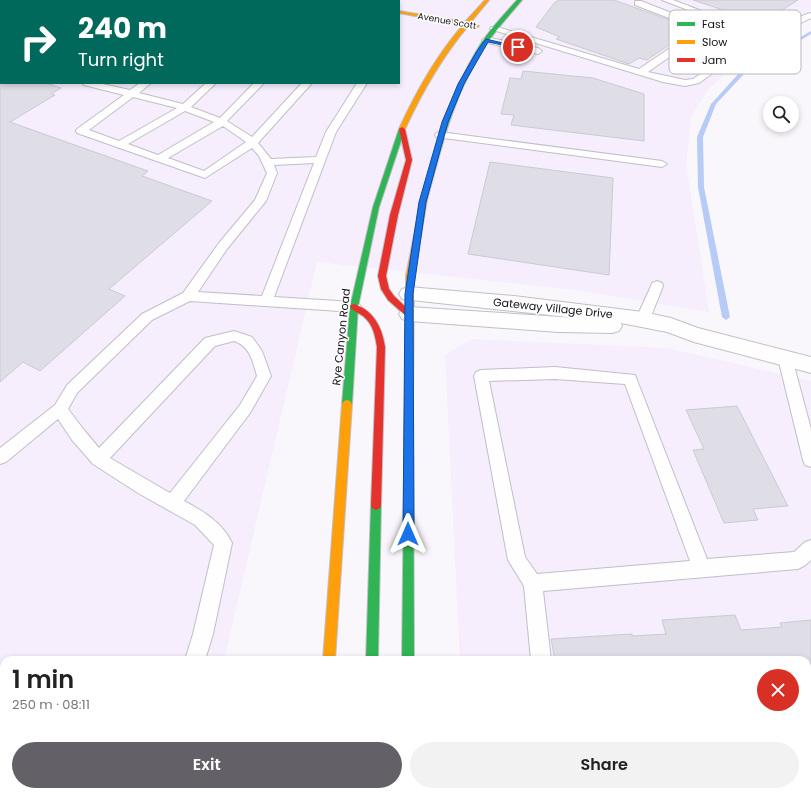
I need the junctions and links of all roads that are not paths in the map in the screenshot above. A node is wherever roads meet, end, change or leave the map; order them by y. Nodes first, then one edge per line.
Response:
1 (487, 0) edge
2 (520, 0) edge
3 (629, 0) edge
4 (666, 0) edge
5 (640, 2) edge
6 (696, 10) edge
7 (400, 12) edge
8 (669, 14) edge
9 (811, 15) edge
10 (801, 21) edge
11 (465, 24) junction
12 (494, 30) junction
13 (445, 33) dead end
14 (456, 35) junction
15 (479, 39) junction
16 (669, 53) edge
17 (641, 72) junction
18 (706, 74) edge
19 (92, 84) edge
20 (145, 84) edge
21 (210, 84) edge
22 (258, 84) edge
23 (306, 84) edge
24 (361, 84) edge
25 (667, 88) dead end
26 (132, 93) junction
27 (184, 108) junction
28 (220, 122) junction
29 (402, 128) junction
30 (440, 135) junction
31 (252, 143) junction
32 (119, 145) junction
33 (159, 159) junction
34 (319, 160) junction
35 (267, 162) junction
36 (662, 164) dead end
37 (657, 286) dead end
38 (409, 294) junction
39 (188, 296) junction
40 (266, 302) junction
41 (354, 306) junction
42 (409, 314) junction
43 (643, 319) junction
44 (694, 334) junction
45 (785, 358) junction
46 (811, 365) edge
47 (60, 408) junction
48 (0, 457) edge
49 (99, 459) junction
50 (811, 460) edge
51 (172, 504) junction
52 (811, 548) edge
53 (702, 569) junction
54 (533, 583) junction
55 (196, 656) edge
56 (329, 656) edge
57 (372, 656) edge
58 (408, 656) edge
59 (541, 656) edge

1 - 11 main road, Rye Canyon Road
2 - 12 main road
3 - 5 lane
4 - 6 lane
5 - 8 lane
7 - 11 main road, Avenue Scott
9 - 10 lane
11 - 12 main road, Avenue Scott
11 - 14 main road, Rye Canyon Road
12 - 15 main road
12 - 17 lane
13 - 14 main road, Avenue Scott
14 - 15 main road, Avenue Scott
14 - 29 main road, Rye Canyon Road
15 - 25 lane
15 - 30 main road
16 - 17 lane
17 - 18 lane
19 - 26 lane
20 - 26 lane
21 - 27 lane
22 - 28 lane
23 - 31 lane
24 - 34 lane
26 - 27 lane
26 - 32 lane
27 - 28 lane
27 - 32 lane
28 - 31 lane
28 - 33 lane
29 - 41 main road, Rye Canyon Road
29 - 42 main road
30 - 36 lane
30 - 38 main road
31 - 33 lane
31 - 35 lane
32 - 33 lane
34 - 35 lane
34 - 40 lane
35 - 39 lane
37 - 43 lane
38 - 42 main road
38 - 43 street, Gateway Village Drive
39 - 40 lane
39 - 47 lane
40 - 41 lane
41 - 56 main road, Rye Canyon Road
41 - 57 main road
42 - 44 street, Gateway Village Drive
42 - 58 main road
43 - 44 street, Gateway Village Drive
44 - 45 street, Gateway Village Drive
45 - 46 street, Gateway Village Drive
45 - 50 lane
47 - 48 lane
47 - 49 lane
49 - 51 lane
49 - 51 lane
51 - 55 lane
52 - 53 lane
53 - 54 lane
53 - 54 lane
54 - 59 lane

